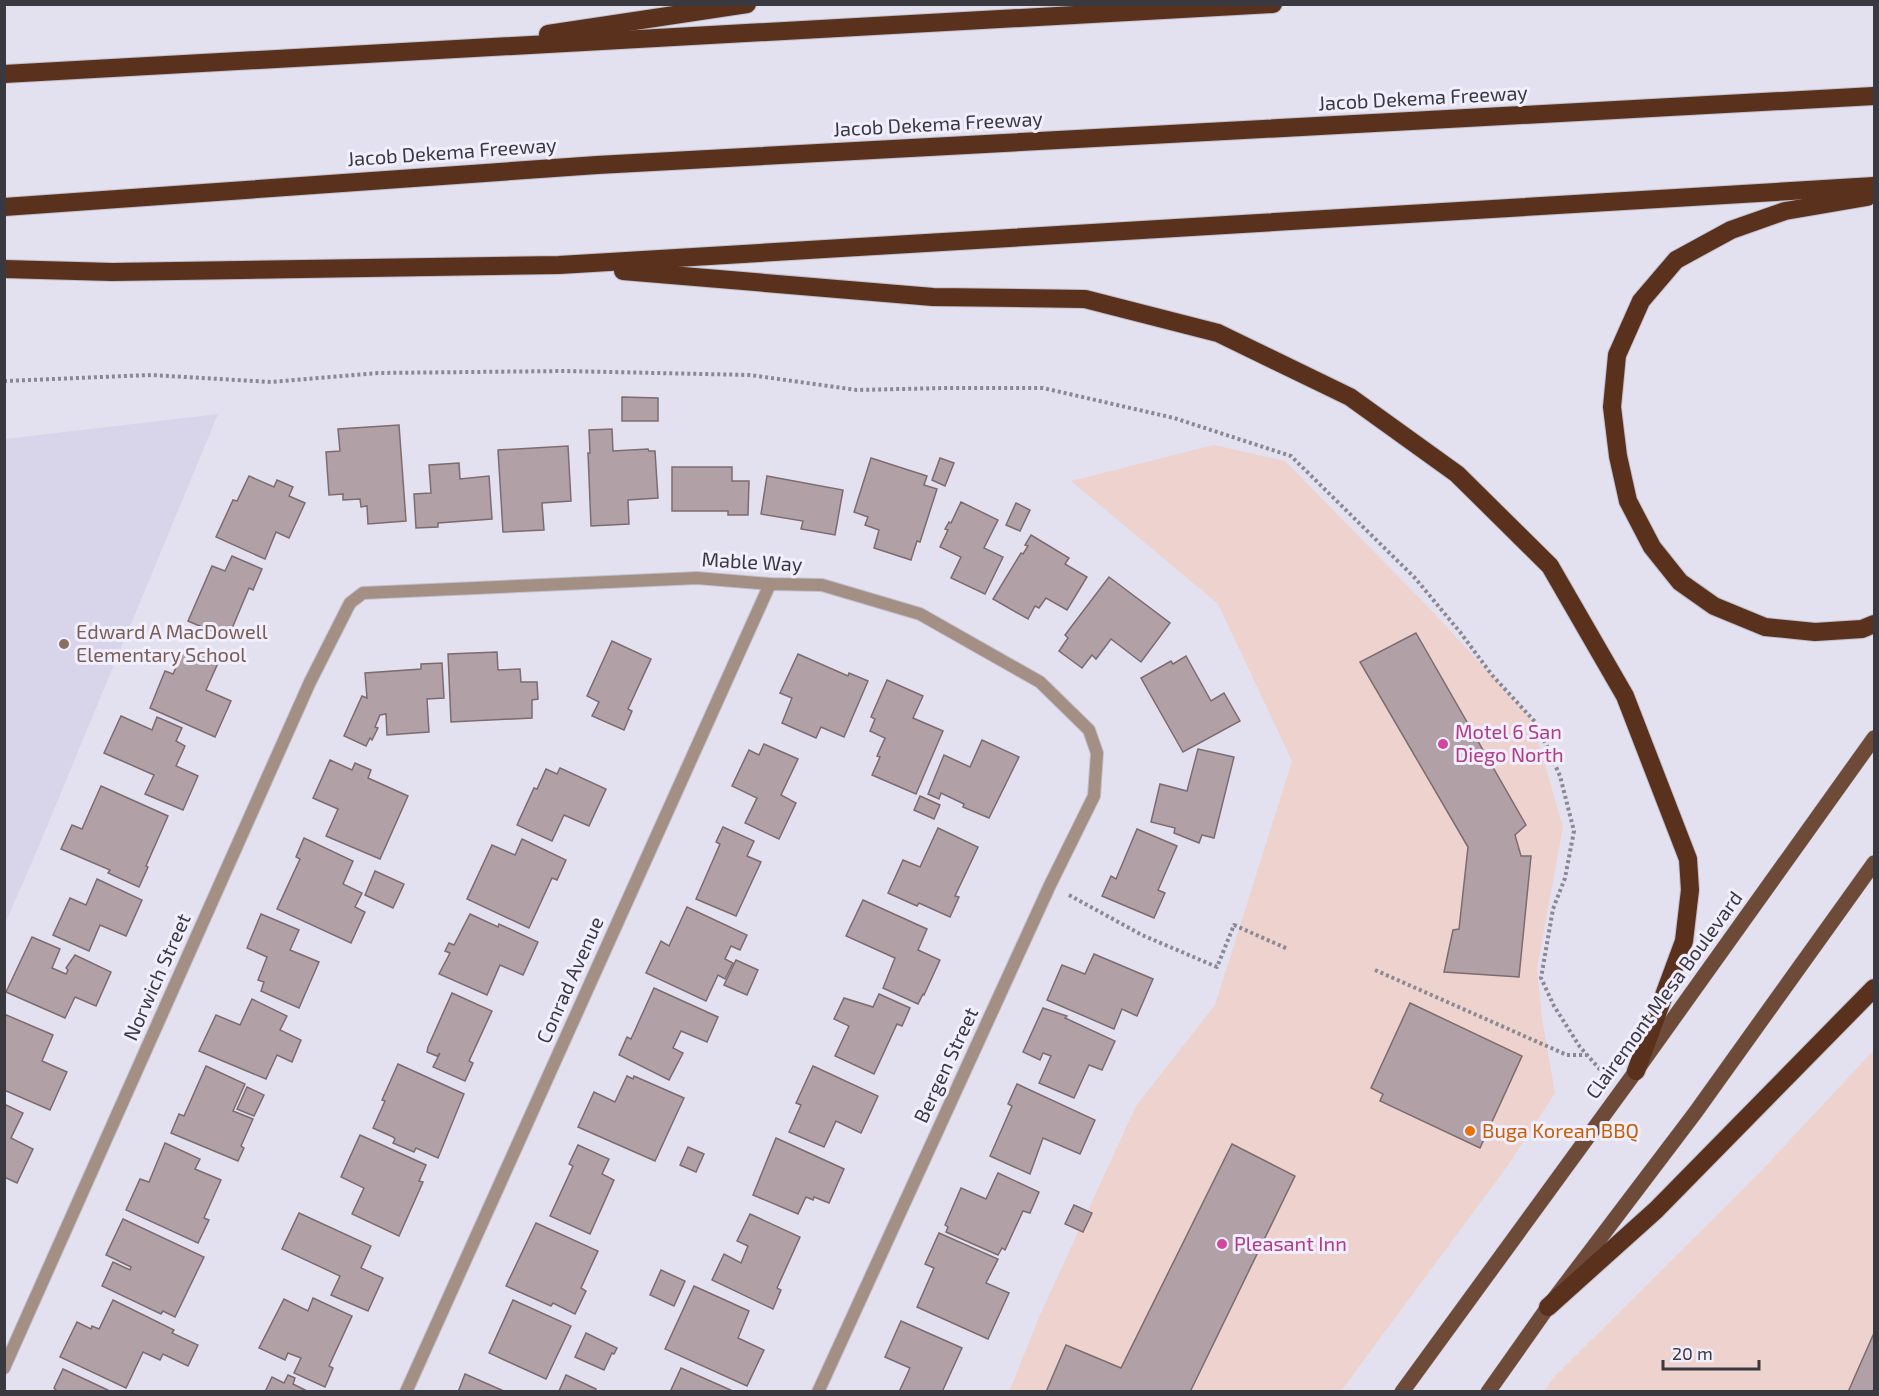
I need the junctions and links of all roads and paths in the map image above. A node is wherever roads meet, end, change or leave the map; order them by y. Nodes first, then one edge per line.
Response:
1 (747, 4) edge
2 (1273, 4) edge
3 (436, 51) junction
4 (4, 74) edge
5 (1875, 96) edge
6 (1875, 186) edge
7 (1875, 195) edge
8 (4, 207) edge
9 (559, 265) junction
10 (4, 269) edge
11 (4, 381) edge
12 (770, 584) junction
13 (350, 603) joint
14 (1875, 624) edge
15 (1875, 738) edge
16 (1097, 753) joint
17 (1875, 863) edge
18 (1050, 885) junction
19 (1288, 949) dead end
20 (1374, 970) dead end
21 (1875, 988) edge
22 (1586, 1054) junction
23 (1636, 1071) junction
24 (1620, 1092) junction
25 (1548, 1307) junction
26 (4, 1368) edge
27 (406, 1392) edge
28 (818, 1392) edge
29 (1402, 1392) edge
30 (1488, 1392) edge

1 - 3 highway
2 - 3 highway
3 - 4 highway
5 - 8 highway, Jacob Dekema Freeway
6 - 9 highway
7 - 14 highway
9 - 10 highway
9 - 23 highway
11 - 22 path
12 - 13 street, Mable Way
12 - 16 street, Mable Way
12 - 27 street, Conrad Avenue
13 - 26 street, Norwich Street
15 - 23 main road, Clairemont Mesa Boulevard
16 - 18 street, Bergen Street
17 - 25 main road
18 - 19 path
18 - 28 street, Bergen Street
20 - 22 path
21 - 25 highway
22 - 24 path
23 - 24 main road, Clairemont Mesa Boulevard
24 - 29 main road, Clairemont Mesa Boulevard
25 - 30 main road

